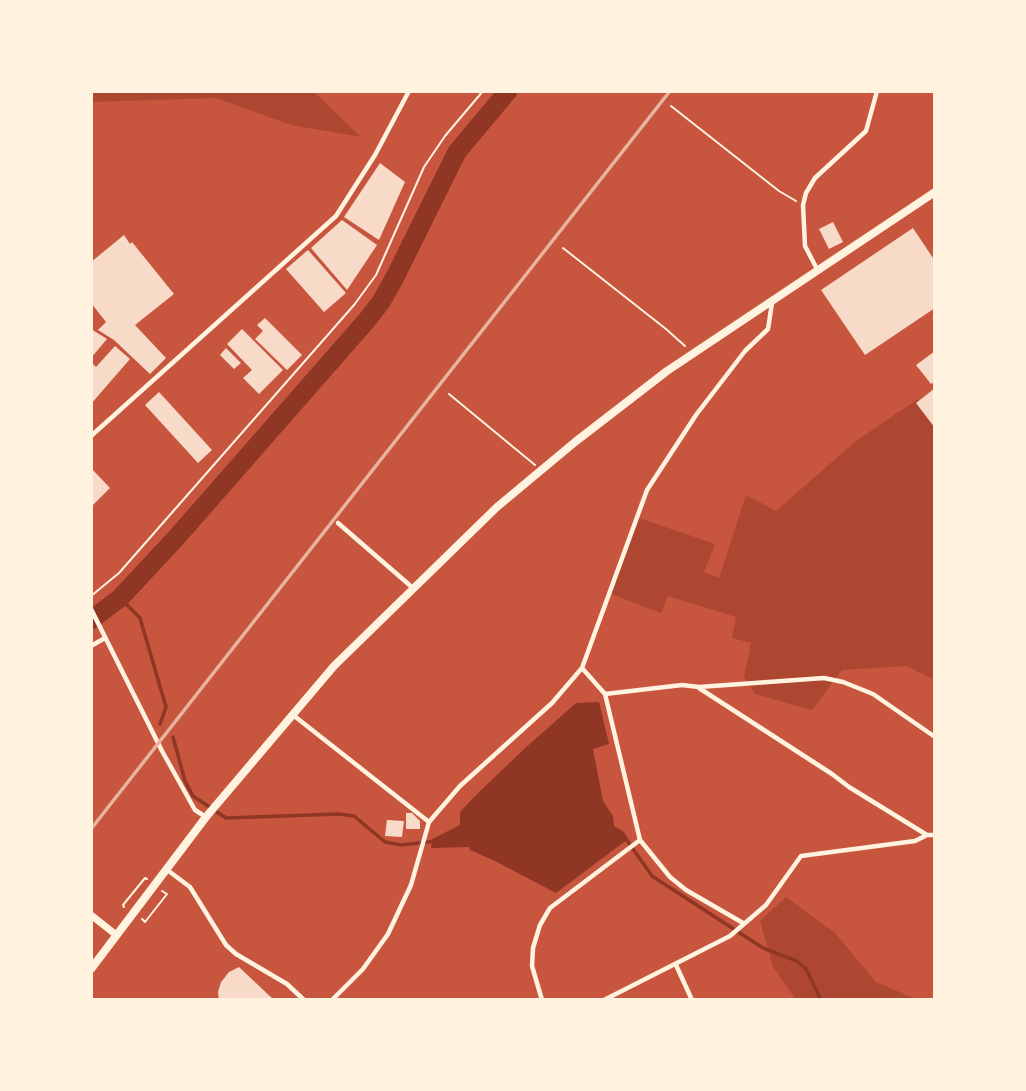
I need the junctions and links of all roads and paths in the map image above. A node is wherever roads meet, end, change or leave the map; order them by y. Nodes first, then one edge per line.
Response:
1 (409, 91) edge
2 (483, 91) edge
3 (877, 91) edge
4 (671, 106) dead end
5 (935, 192) edge
6 (803, 205) junction
7 (563, 248) dead end
8 (817, 269) junction
9 (772, 299) junction
10 (692, 354) junction
11 (449, 394) dead end
12 (91, 436) edge
13 (541, 470) junction
14 (338, 523) dead end
15 (413, 588) junction
16 (91, 596) edge
17 (91, 609) edge
18 (104, 635) junction
19 (91, 646) edge
20 (582, 668) junction
21 (699, 687) junction
22 (605, 694) junction
23 (293, 715) junction
24 (935, 737) edge
25 (208, 814) junction
26 (429, 822) junction
27 (927, 835) junction
28 (935, 835) edge
29 (638, 841) junction
30 (166, 869) junction
31 (145, 878) dead end
32 (167, 894) dead end
33 (127, 909) dead end
34 (91, 915) edge
35 (142, 919) dead end
36 (741, 925) junction
37 (116, 934) junction
38 (676, 965) junction
39 (91, 969) edge
40 (304, 1000) edge
41 (332, 1000) edge
42 (542, 1000) edge
43 (604, 1000) edge
44 (692, 1000) edge

1 - 12 street
2 - 16 path
3 - 6 street
4 - 6 path
5 - 8 main road
6 - 8 street
7 - 10 path
8 - 9 main road
9 - 10 main road
9 - 20 street
10 - 13 main road
11 - 13 path
13 - 15 main road
14 - 15 street
15 - 23 main road
17 - 18 street
18 - 19 street
18 - 25 street
20 - 22 street
20 - 26 street
21 - 22 street
21 - 24 street
21 - 27 street
22 - 29 street
23 - 25 main road
23 - 26 street
25 - 30 main road
26 - 41 street
27 - 28 street
27 - 36 street
29 - 36 street
29 - 42 street
30 - 37 main road
30 - 40 street
31 - 33 path
32 - 35 path
34 - 37 main road
36 - 38 street
37 - 39 main road
38 - 43 street
38 - 44 street

